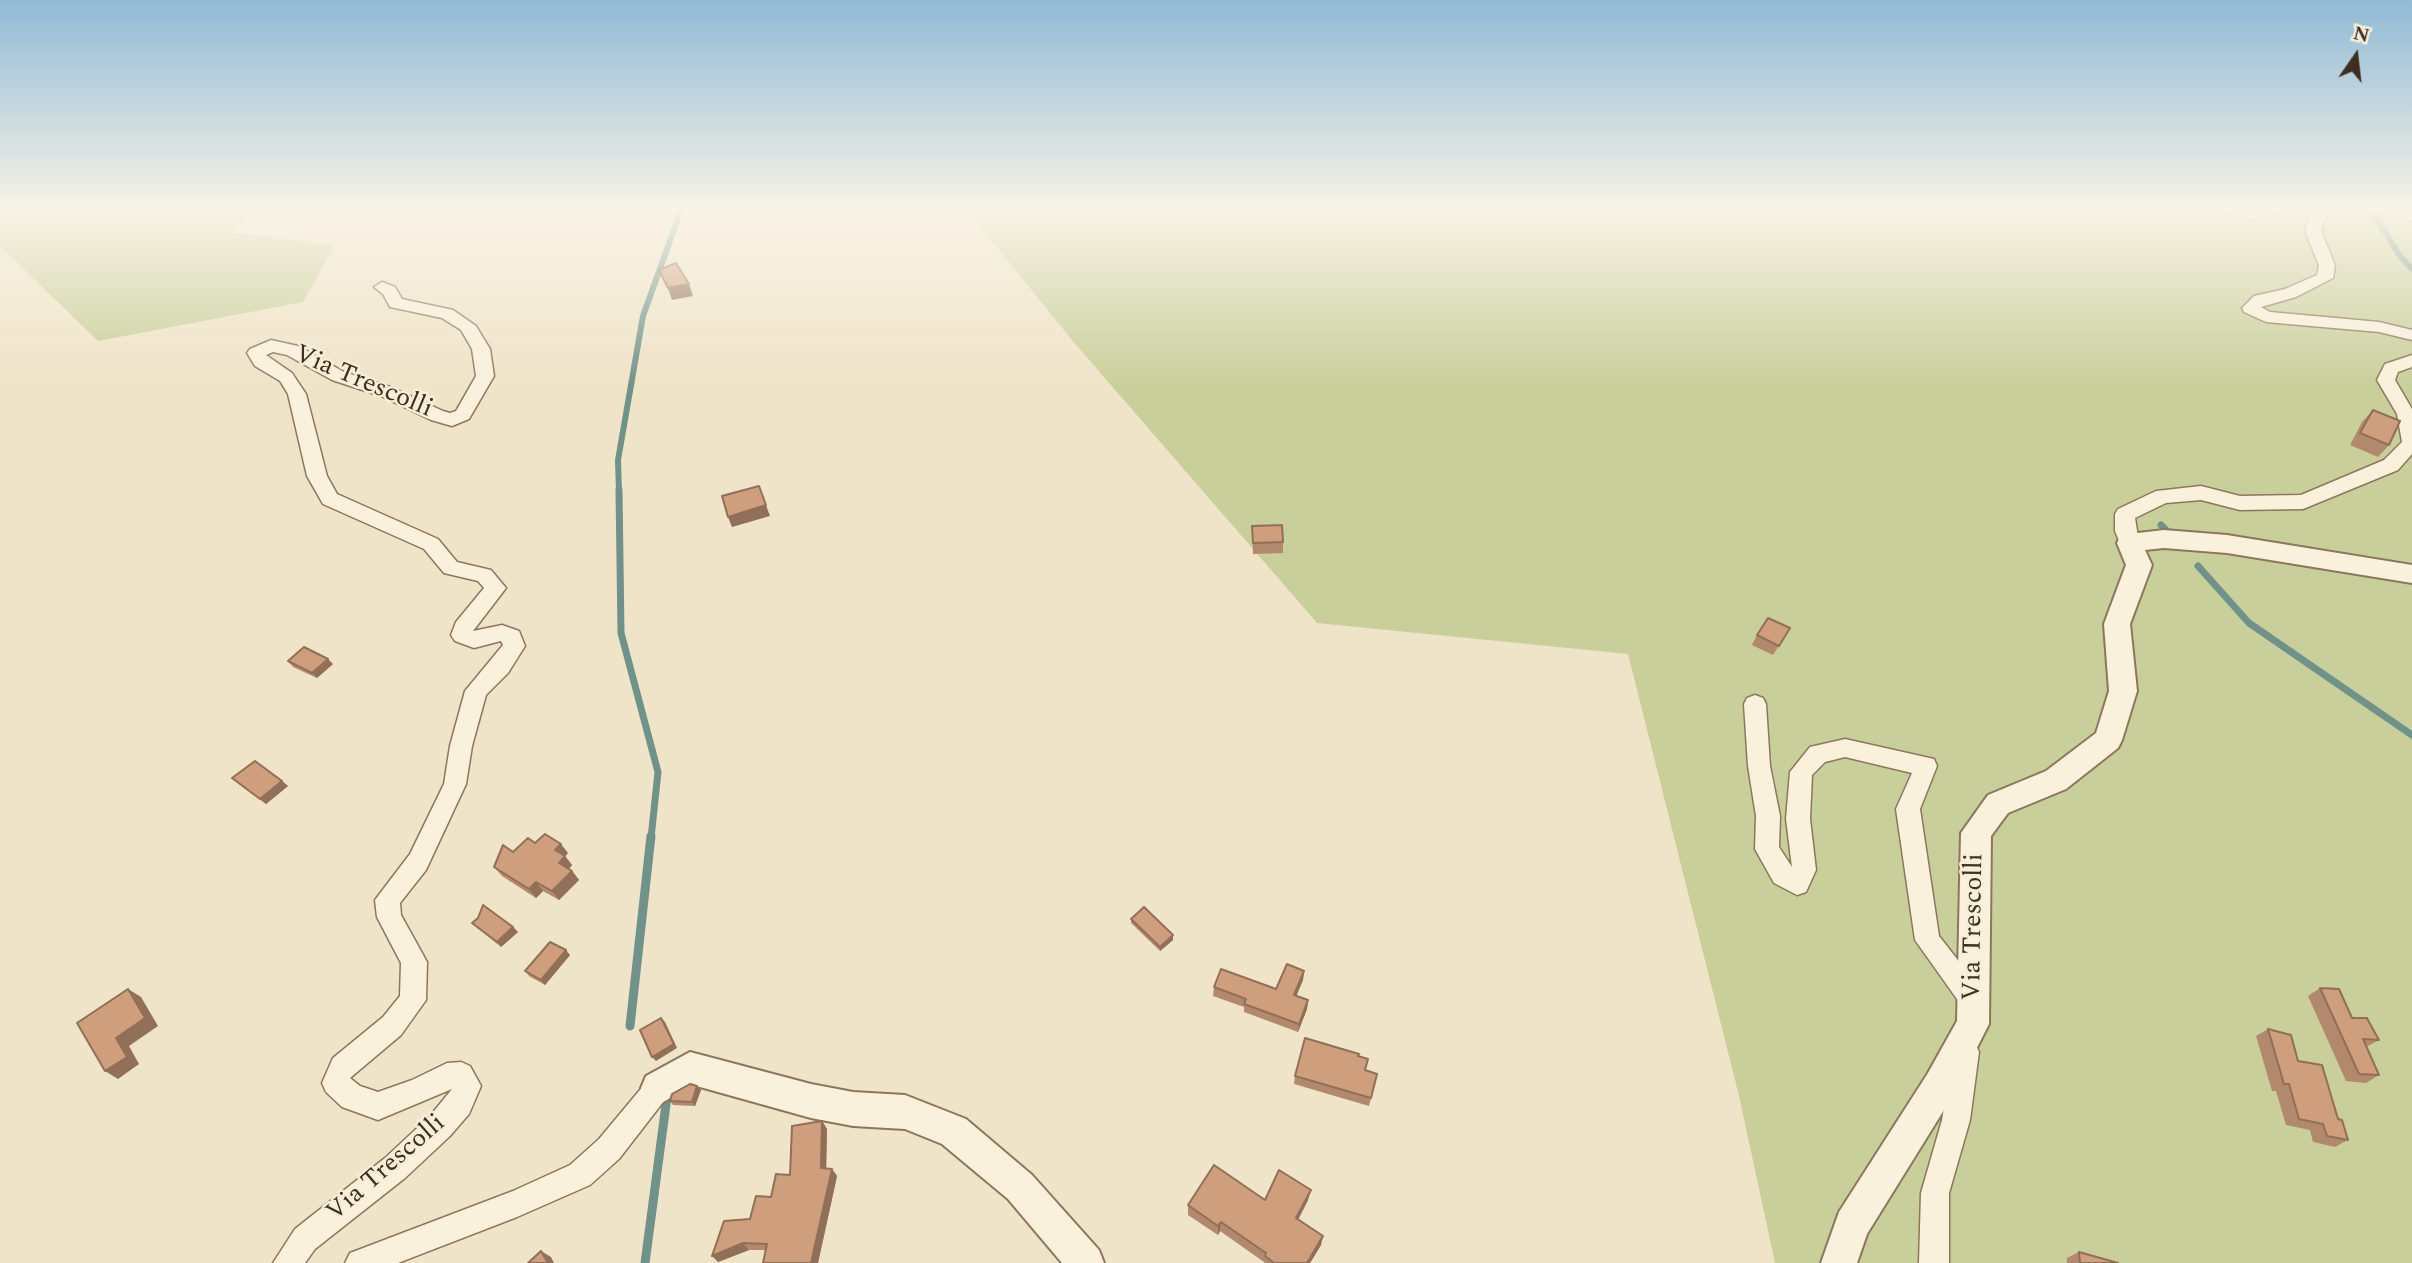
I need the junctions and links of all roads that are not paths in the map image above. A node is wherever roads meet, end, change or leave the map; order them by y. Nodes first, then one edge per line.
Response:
1 (2327, 269) edge
2 (382, 287) dead end
3 (2412, 335) edge
4 (2412, 361) edge
5 (2129, 542) junction
6 (2412, 574) edge
7 (1755, 704) dead end
8 (1973, 1012) junction
9 (658, 1088) joint
10 (288, 1263) edge
11 (360, 1263) edge
12 (1086, 1263) edge
13 (1839, 1263) edge
14 (1934, 1263) edge

1 - 3 street
2 - 10 street, Via Trescolli
4 - 5 street
5 - 6 street
5 - 8 street, Via Trescolli
7 - 8 street
8 - 13 street, Via Trescolli
8 - 14 street
9 - 11 street, Via Trescolli
9 - 12 street, Via Trescolli

